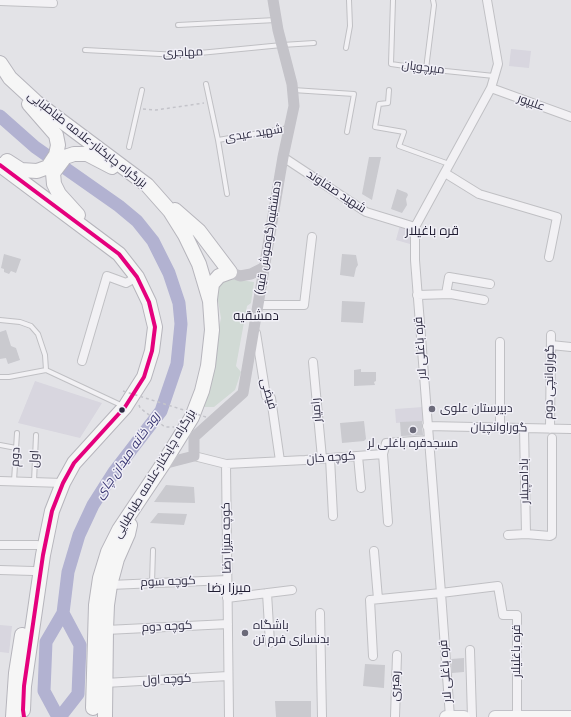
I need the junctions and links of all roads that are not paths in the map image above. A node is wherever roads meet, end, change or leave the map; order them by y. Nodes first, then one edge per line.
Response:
1 (273, 0) edge
2 (349, 0) edge
3 (392, 0) edge
4 (434, 0) edge
5 (487, 0) edge
6 (0, 1) edge
7 (53, 4) dead end
8 (276, 20) junction
9 (178, 25) dead end
10 (314, 43) dead end
11 (282, 45) junction
12 (346, 48) dead end
13 (85, 50) dead end
14 (0, 63) edge
15 (426, 69) junction
16 (0, 72) edge
17 (495, 76) junction
18 (206, 84) dead end
19 (492, 88) junction
20 (142, 90) dead end
21 (293, 90) junction
22 (389, 90) dead end
23 (571, 117) edge
24 (289, 128) junction
25 (347, 132) dead end
26 (218, 140) junction
27 (130, 147) dead end
28 (0, 157) edge
29 (283, 157) junction
30 (450, 164) junction
31 (0, 165) edge
32 (445, 173) junction
33 (147, 185) junction
34 (227, 194) dead end
35 (415, 227) junction
36 (312, 237) dead end
37 (99, 238) junction
38 (549, 257) dead end
39 (265, 267) junction
40 (230, 272) junction
41 (137, 277) junction
42 (490, 284) dead end
43 (446, 294) junction
44 (417, 295) junction
45 (484, 300) dead end
46 (210, 301) junction
47 (258, 305) junction
48 (0, 320) edge
49 (254, 327) junction
50 (551, 336) dead end
51 (500, 342) dead end
52 (551, 345) junction
53 (571, 347) edge
54 (82, 360) dead end
55 (313, 362) dead end
56 (46, 370) junction
57 (0, 376) edge
58 (125, 407) junction
59 (427, 426) junction
60 (500, 428) junction
61 (524, 428) junction
62 (550, 429) junction
63 (571, 430) edge
64 (17, 433) dead end
65 (36, 435) dead end
66 (552, 438) dead end
67 (429, 440) junction
68 (0, 445) edge
69 (16, 448) junction
70 (383, 454) junction
71 (194, 456) junction
72 (358, 456) junction
73 (326, 458) junction
74 (280, 461) junction
75 (163, 464) junction
76 (226, 464) junction
77 (0, 481) edge
78 (14, 482) junction
79 (34, 482) junction
80 (63, 483) junction
81 (361, 488) dead end
82 (135, 507) junction
83 (52, 511) junction
84 (333, 516) dead end
85 (388, 522) dead end
86 (526, 534) junction
87 (508, 535) dead end
88 (0, 545) edge
89 (37, 545) junction
90 (153, 550) dead end
91 (374, 551) dead end
92 (0, 570) edge
93 (32, 571) junction
94 (227, 580) junction
95 (152, 583) junction
96 (110, 585) junction
97 (292, 590) dead end
98 (267, 593) junction
99 (441, 593) junction
100 (227, 598) junction
101 (378, 600) junction
102 (320, 613) dead end
103 (228, 624) junction
104 (106, 630) junction
105 (270, 643) dead end
106 (470, 650) dead end
107 (397, 655) dead end
108 (372, 656) dead end
109 (228, 676) junction
110 (105, 683) junction
111 (93, 708) dead end
112 (18, 713) edge
113 (105, 717) edge
114 (229, 717) edge
115 (322, 717) edge
116 (395, 717) edge
117 (446, 717) edge
118 (450, 717) edge
119 (464, 717) edge
120 (472, 717) edge
121 (495, 717) edge
122 (517, 717) edge
123 (571, 717) edge

1 - 8 main road, دمشقیه(گوموش قیه)
2 - 12 lane
3 - 15 lane, میرچوپان
4 - 15 lane
5 - 17 street, قره باغلی لار
6 - 7 street
8 - 9 lane
8 - 11 main road, دمشقیه(گوموش قیه)
10 - 11 lane, مهاجری
11 - 13 lane, مهاجری
11 - 21 main road, دمشقیه(گوموش قیه)
14 - 33 highway, بزرگراه چایکنار-علامه طباطبایی
15 - 17 lane, میرچوپان
16 - 28 highway
17 - 19 street, قره باغلی لار
18 - 26 lane, شهید عیدی
19 - 23 street, علیپور
19 - 30 street, قره باغلی لار
20 - 27 lane
21 - 24 main road, دمشقیه(گوموش قیه)
21 - 25 lane
22 - 30 lane
24 - 26 lane, شهید عیدی
24 - 29 main road, دمشقیه(گوموش قیه)
26 - 34 lane, شهید عیدی
29 - 35 street, شهید صفاوند
29 - 39 main road, دمشقیه(گوموش قیه)
30 - 32 street, قره باغلی لار
31 - 37 highway
32 - 35 street, قره باغلی لار
32 - 38 street
33 - 37 highway
33 - 40 highway
33 - 46 highway, بزرگراه چایکنار-علامه طباطبایی
35 - 44 street, قره باغلی لار
36 - 47 street
37 - 41 highway
39 - 40 main road
39 - 47 main road, دمشقیه(گوموش قیه)
40 - 46 highway
41 - 54 street
41 - 58 highway
42 - 43 street
43 - 44 street
43 - 45 street
44 - 59 street, قره باغلی لار
46 - 75 highway, بزرگراه چایکنار-علامه طباطبایی
47 - 49 main road, دمشقیه(گوموش قیه)
48 - 56 lane
49 - 71 main road, دمشقیه(گوموش قیه)
49 - 74 street, فیضی
50 - 52 street, گوراوانچی دوم
51 - 60 street
52 - 53 street
52 - 62 street, گوراوانچی دوم
55 - 73 street, رامیار
56 - 57 lane
56 - 58 lane
58 - 80 highway
59 - 60 street, گوراوانچیان
59 - 67 street, قره باغلی لار
60 - 61 street, گوراوانچیان
61 - 62 street, گوراوانچیان
61 - 86 street, بادامچیلار
62 - 63 street, گوراوانچیان
64 - 69 lane, دوم
65 - 79 lane, اول
66 - 86 street
67 - 70 street
67 - 99 street, قره باغلی لار
68 - 69 lane
69 - 78 lane, دوم
70 - 72 street, کوچه خان
70 - 85 street
71 - 75 main road
71 - 76 street
72 - 73 street, کوچه خان
72 - 81 street
73 - 74 street, کوچه خان
73 - 84 street, رامیار
74 - 76 street, کوچه خان
75 - 82 highway, بزرگراه چایکنار-علامه طباطبایی
76 - 94 street, کوچه میرزا رضا
77 - 78 street
78 - 79 street
79 - 80 street
80 - 83 highway
82 - 96 highway
82 - 111 highway, بزرگراه چایکنار-علامه طباطبایی
83 - 89 highway
83 - 112 highway
86 - 87 street
88 - 89 street
89 - 93 highway
90 - 95 lane
91 - 101 street
92 - 93 street
93 - 112 highway
94 - 95 street, کوچه سوم
94 - 100 street, کوچه میرزا رضا
95 - 96 street, کوچه سوم
96 - 104 highway
97 - 98 street
98 - 100 street
98 - 105 street
99 - 101 street
99 - 118 street, قره باغلی لار
99 - 122 street, قره باغلیلار
100 - 103 street, کوچه میرزا رضا
101 - 108 street
102 - 115 street
103 - 104 street, کوچه دوم
103 - 109 street, کوچه میرزا رضا
104 - 110 highway
106 - 120 street
107 - 116 street, رهبری
109 - 110 street, کوچه اول
109 - 114 street, کوچه میرزا رضا
110 - 113 highway
117 - 118 main road
118 - 119 main road
121 - 122 main road
122 - 123 main road

